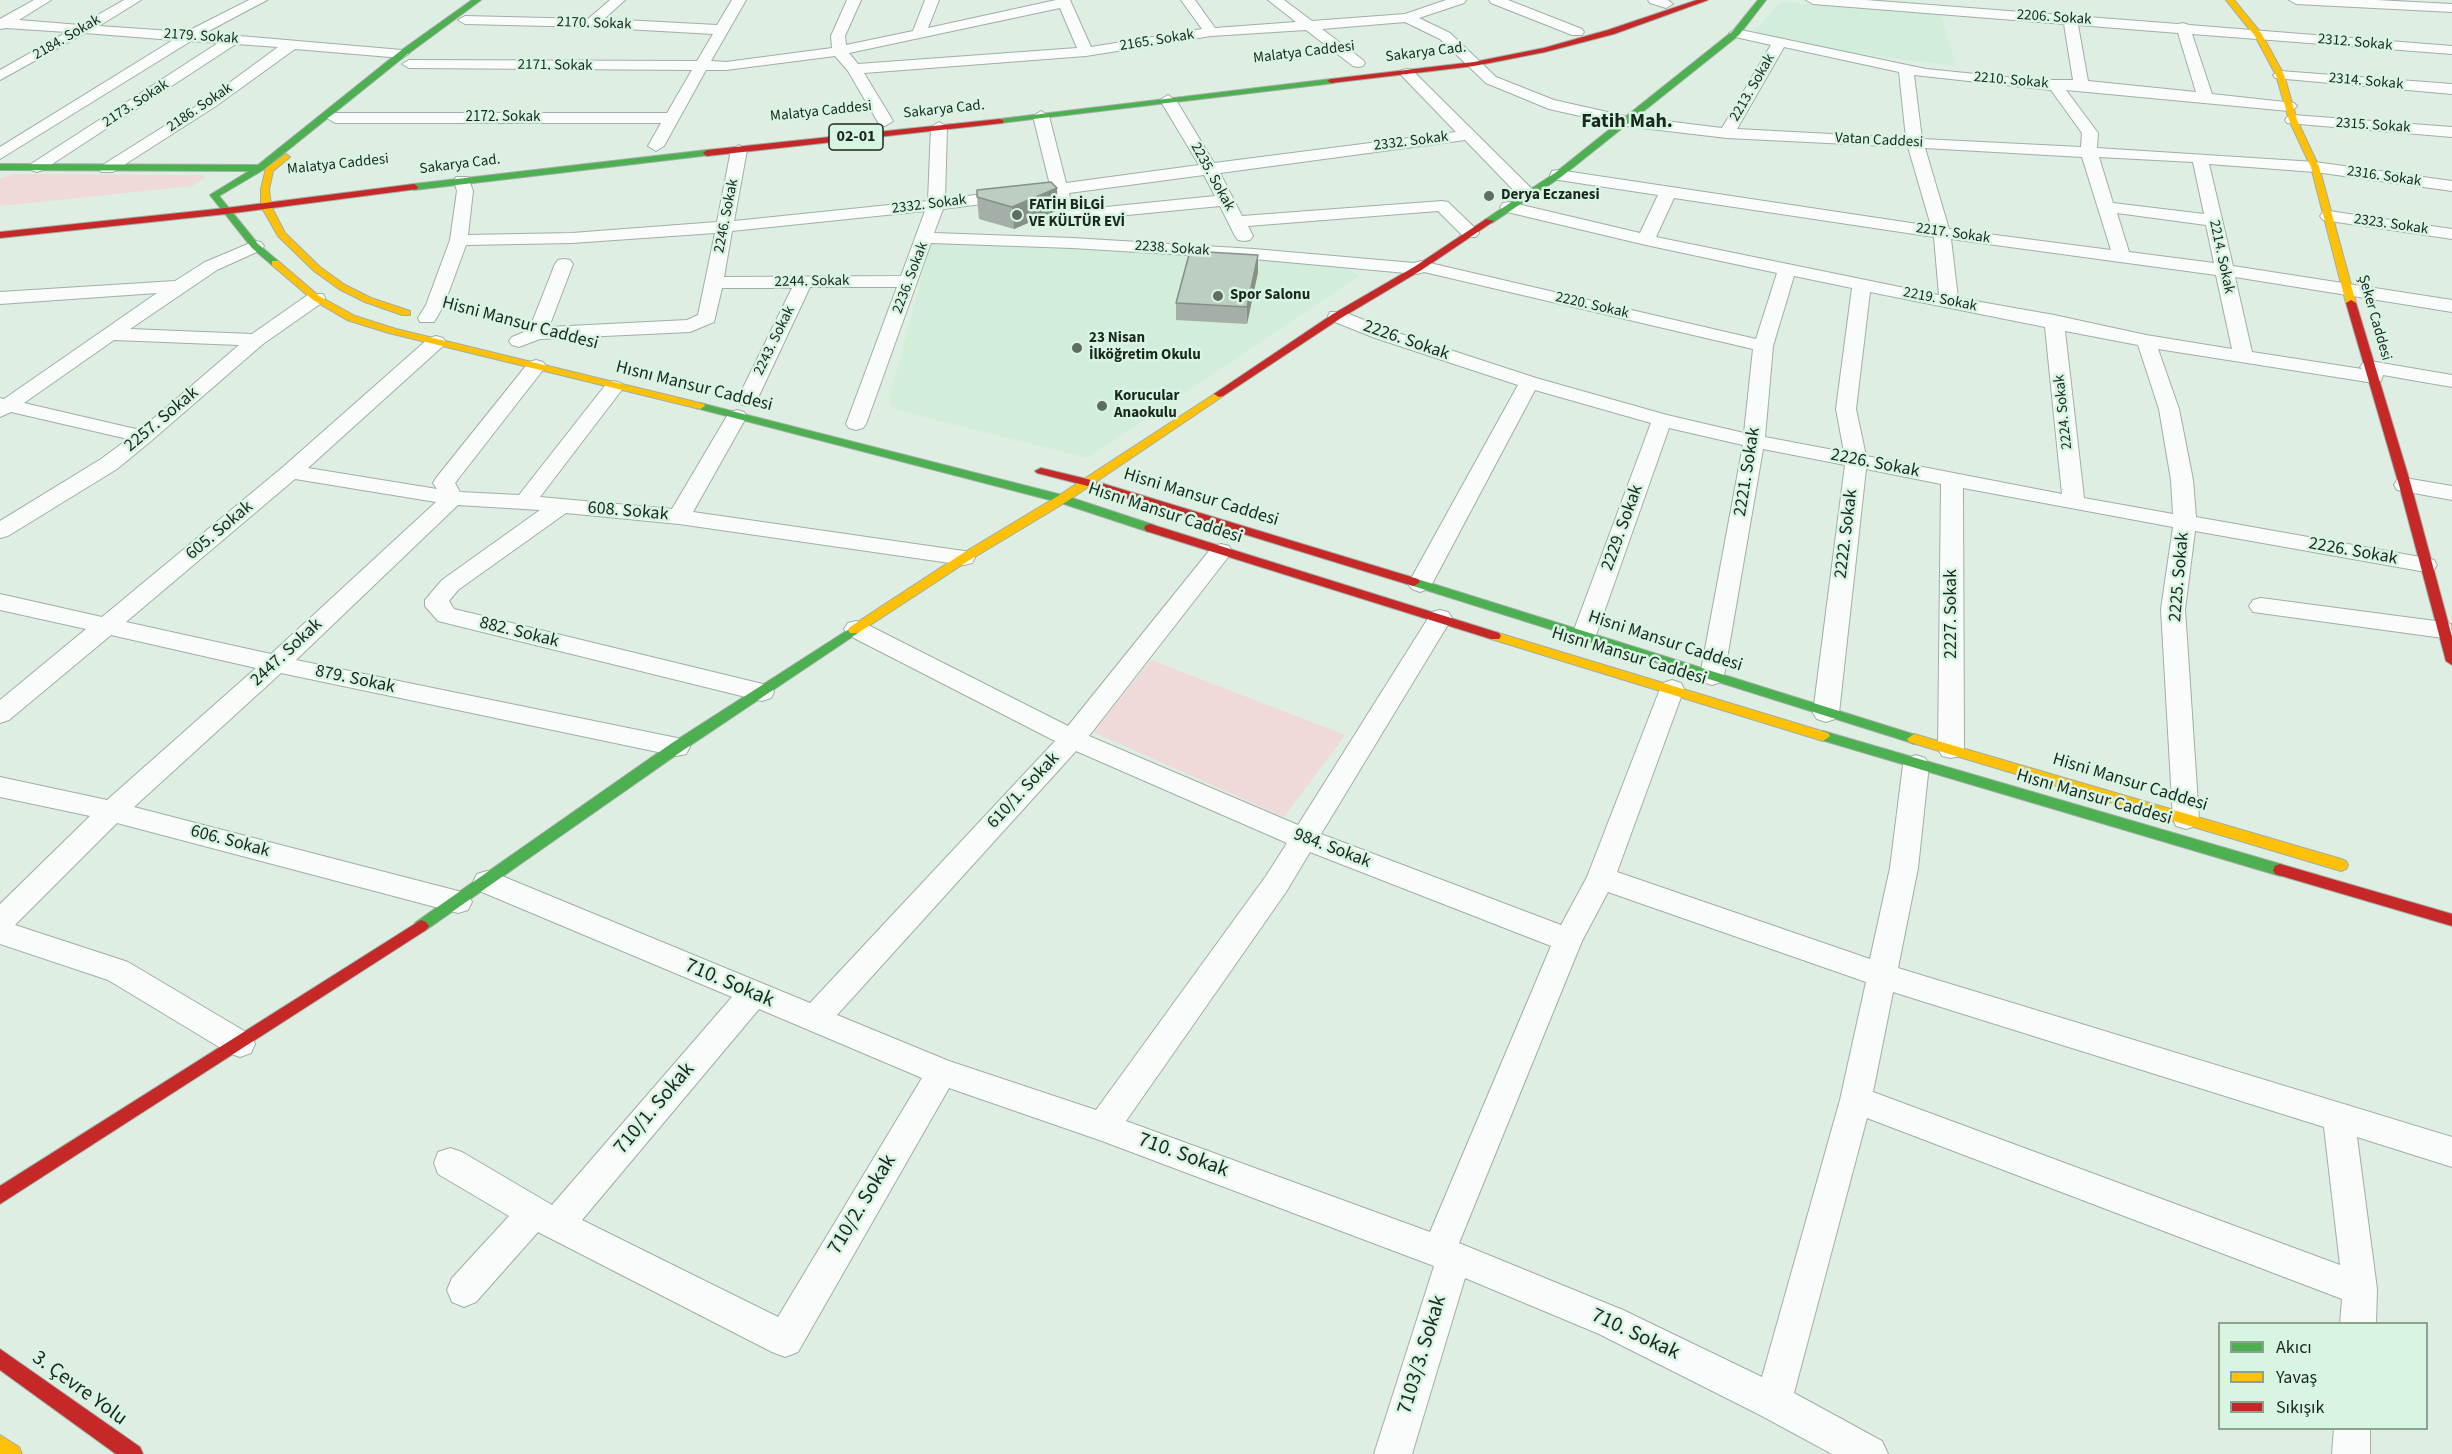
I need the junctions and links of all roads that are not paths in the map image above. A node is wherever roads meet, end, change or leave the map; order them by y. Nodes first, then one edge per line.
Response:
1 (44, 0) edge
2 (134, 0) edge
3 (260, 0) edge
4 (477, 0) edge
5 (491, 0) edge
6 (618, 0) edge
7 (739, 0) edge
8 (854, 0) edge
9 (932, 0) edge
10 (1188, 0) edge
11 (1275, 0) edge
12 (1459, 0) edge
13 (1496, 0) edge
14 (1704, 0) edge
15 (1762, 0) edge
16 (1814, 0) edge
17 (2230, 0) edge
18 (2296, 0) edge
19 (1064, 1) edge
20 (1666, 1) edge
21 (2375, 2) edge
22 (1898, 3) edge
23 (2452, 8) edge
24 (1407, 18) junction
25 (2070, 19) junction
26 (465, 20) junction
27 (591, 23) junction
28 (1, 24) edge
29 (1309, 24) junction
30 (2183, 27) junction
31 (82, 29) junction
32 (723, 30) junction
33 (1211, 32) junction
34 (1577, 32) junction
35 (1736, 33) junction
36 (919, 34) junction
37 (2258, 35) junction
38 (189, 36) junction
39 (234, 39) junction
40 (292, 44) junction
41 (1779, 44) junction
42 (2452, 50) edge
43 (839, 51) junction
44 (1086, 52) junction
45 (1460, 52) junction
46 (1438, 54) dead end
47 (406, 59) junction
48 (1364, 62) joint
49 (1474, 64) junction
50 (1337, 65) dead end
51 (701, 67) junction
52 (854, 69) junction
53 (1906, 70) junction
54 (1407, 73) junction
55 (2280, 75) junction
56 (0, 76) edge
57 (1238, 78) dead end
58 (2055, 85) junction
59 (2081, 85) junction
60 (2452, 89) edge
61 (2205, 96) junction
62 (1168, 100) junction
63 (2291, 113) junction
64 (1041, 116) junction
65 (335, 118) junction
66 (670, 118) junction
67 (885, 121) junction
68 (1625, 121) junction
69 (939, 127) junction
70 (2452, 132) edge
71 (1727, 133) junction
72 (1468, 135) junction
73 (1915, 143) junction
74 (656, 146) junction
75 (739, 150) junction
76 (2090, 153) junction
77 (2200, 158) junction
78 (2, 165) edge
79 (37, 167) junction
80 (2315, 167) junction
81 (260, 168) junction
82 (1209, 168) junction
83 (106, 169) junction
84 (396, 175) dead end
85 (1558, 175) junction
86 (462, 181) junction
87 (2452, 186) edge
88 (1060, 188) junction
89 (260, 190) junction
90 (1668, 192) junction
91 (1528, 195) junction
92 (208, 196) junction
93 (1225, 200) junction
94 (266, 206) junction
95 (936, 206) junction
96 (1509, 207) junction
97 (2107, 207) junction
98 (226, 211) junction
99 (56, 215) dead end
100 (1066, 216) junction
101 (2329, 216) junction
102 (2214, 221) junction
103 (0, 222) edge
104 (1237, 222) junction
105 (723, 227) junction
106 (1942, 232) junction
107 (1470, 233) junction
108 (2452, 234) edge
109 (0, 235) edge
110 (926, 238) junction
111 (459, 240) junction
112 (1646, 240) junction
113 (1072, 243) junction
114 (255, 246) junction
115 (1254, 254) junction
116 (2122, 257) junction
117 (564, 264) dead end
118 (1419, 268) junction
119 (1786, 270) junction
120 (2223, 270) junction
121 (909, 281) junction
122 (715, 283) junction
123 (803, 283) junction
124 (1862, 285) junction
125 (179, 286) junction
126 (2348, 290) junction
127 (0, 298) edge
128 (316, 298) junction
129 (1949, 301) junction
130 (2452, 306) edge
131 (1337, 316) junction
132 (2054, 321) junction
133 (434, 327) junction
134 (112, 334) junction
135 (256, 340) junction
136 (513, 340) dead end
137 (2146, 340) junction
138 (1763, 346) junction
139 (537, 348) junction
140 (2243, 355) junction
141 (2372, 372) junction
142 (2452, 381) edge
143 (1529, 382) junction
144 (614, 387) junction
145 (744, 404) junction
146 (3, 406) edge
147 (1662, 420) junction
148 (851, 423) joint
149 (874, 429) dead end
150 (144, 436) junction
151 (1754, 441) junction
152 (1856, 461) junction
153 (1030, 468) dead end
154 (291, 472) junction
155 (1952, 479) junction
156 (1087, 482) junction
157 (2405, 485) junction
158 (2452, 493) edge
159 (453, 498) junction
160 (1062, 499) junction
161 (525, 502) junction
162 (2074, 503) junction
163 (561, 506) junction
164 (679, 517) junction
165 (2185, 524) junction
166 (0, 531) edge
167 (1221, 551) junction
168 (964, 558) junction
169 (2426, 565) junction
170 (1420, 584) junction
171 (0, 602) edge
172 (2261, 606) dead end
173 (1440, 618) junction
174 (106, 627) junction
175 (856, 629) junction
176 (1584, 635) junction
177 (2448, 643) edge
178 (276, 664) junction
179 (1712, 676) junction
180 (1672, 689) junction
181 (762, 692) junction
182 (1826, 713) junction
183 (0, 714) edge
184 (1072, 740) junction
185 (676, 747) junction
186 (1951, 749) junction
187 (1916, 765) junction
188 (0, 787) edge
189 (112, 811) junction
190 (2186, 819) junction
191 (1303, 838) junction
192 (2356, 870) dead end
193 (1601, 878) junction
194 (486, 882) junction
195 (458, 902) junction
196 (2452, 920) edge
197 (0, 922) edge
198 (0, 932) edge
199 (1568, 940) junction
200 (1880, 975) junction
201 (753, 994) junction
202 (814, 1018) junction
203 (240, 1044) junction
204 (942, 1072) junction
205 (1856, 1100) junction
206 (2339, 1118) junction
207 (1103, 1127) junction
208 (2452, 1152) edge
209 (450, 1163) dead end
210 (0, 1196) edge
211 (545, 1218) junction
212 (1446, 1254) junction
213 (2360, 1289) junction
214 (464, 1290) dead end
215 (2358, 1322) edge
216 (0, 1358) edge
217 (1773, 1402) junction
218 (2352, 1430) edge
219 (0, 1445) edge
220 (12, 1454) edge
221 (133, 1454) edge
222 (1393, 1454) edge
223 (1869, 1454) edge
224 (2351, 1454) edge

1 - 28 street
2 - 31 street, 2184. Sokak
3 - 38 street
4 - 47 main road
5 - 26 main road, Hisni Mansur Caddesi
6 - 27 street
7 - 32 street
8 - 43 street
9 - 36 street
10 - 33 street
11 - 29 street
12 - 24 street, 2165. Sokak
13 - 34 street
14 - 49 main road, Sakarya Cad. / 02-01
15 - 35 main road
16 - 22 street, 2206. Sokak
17 - 37 main road, Şeker Caddesi
18 - 21 street
19 - 36 street, 2171. Sokak
19 - 44 street
20 - 34 main road
21 - 23 street
22 - 25 street, 2206. Sokak
24 - 29 street, 2165. Sokak
24 - 45 street, Vatan Caddesi
25 - 30 street, 2206. Sokak
25 - 59 street
26 - 27 street, 2170. Sokak
26 - 47 main road, Hisni Mansur Caddesi
27 - 32 street, 2170. Sokak
28 - 31 street, 2179. Sokak
29 - 33 street, 2165. Sokak
29 - 48 street
30 - 37 street, 2206. Sokak
30 - 61 street
31 - 38 street, 2179. Sokak
31 - 56 street, 2184. Sokak
32 - 51 street
33 - 44 street, 2165. Sokak
34 - 45 main road
35 - 41 street, 2210. Sokak
35 - 68 main road
36 - 43 street, 2171. Sokak
37 - 42 street, 2312. Sokak
37 - 55 main road, Şeker Caddesi
38 - 39 street, 2179. Sokak
38 - 78 street
39 - 40 street, 2179. Sokak
39 - 79 street, 2173. Sokak
40 - 47 street, 2179. Sokak
40 - 83 street, 2186. Sokak
41 - 53 street, 2210. Sokak
41 - 71 street, 2213. Sokak
43 - 51 street, 2171. Sokak
43 - 52 street
44 - 52 street, 2165. Sokak
45 - 46 main road
45 - 49 street, Vatan Caddesi
47 - 51 street, 2171. Sokak
47 - 65 main road, Hisni Mansur Caddesi
47 - 81 main road
48 - 50 main road, Malatya Caddesi
49 - 54 main road, Sakarya Cad. / 02-01
49 - 68 street, Vatan Caddesi
51 - 66 street
52 - 67 street
53 - 58 street, 2210. Sokak
53 - 73 street
54 - 62 main road, Sakarya Cad. / 02-01
54 - 72 street
55 - 60 street, 2314. Sokak
55 - 63 main road, Şeker Caddesi
57 - 67 main road, Malatya Caddesi
58 - 59 street, 2210. Sokak
58 - 76 street
59 - 61 street, 2210. Sokak
61 - 63 street, 2210. Sokak
62 - 64 main road, Sakarya Cad. / 02-01
62 - 82 street, 2235. Sokak
63 - 70 street, 2315. Sokak
63 - 80 main road, Şeker Caddesi
64 - 69 main road, Sakarya Cad. / 02-01
64 - 88 street
65 - 66 street, 2172. Sokak
65 - 89 main road, Hisni Mansur Caddesi
66 - 74 street
67 - 74 main road, Malatya Caddesi
68 - 71 street, Vatan Caddesi
68 - 85 main road
69 - 75 main road, Sakarya Cad. / 02-01
69 - 95 street, 2236. Sokak
71 - 73 street, Vatan Caddesi
72 - 82 street, 2332. Sokak
72 - 91 street
73 - 76 street, Vatan Caddesi
73 - 106 street
74 - 84 main road, Malatya Caddesi
75 - 86 main road, Sakarya Cad. / 02-01
75 - 105 street, 2246. Sokak
76 - 77 street, Vatan Caddesi
76 - 97 street
77 - 80 street, Vatan Caddesi
77 - 102 street, 2214. Sokak
78 - 79 main road
79 - 83 main road
80 - 87 street, 2316. Sokak
80 - 101 main road, Şeker Caddesi
81 - 83 main road
81 - 92 main road
82 - 88 street, 2332. Sokak
82 - 93 street, 2235. Sokak
85 - 90 street, 2217. Sokak
85 - 91 main road
86 - 94 main road, Sakarya Cad. / 02-01
86 - 111 street, 605. Sokak
88 - 95 street, 2332. Sokak
88 - 100 street
89 - 92 main road
89 - 94 main road, Hisni Mansur Caddesi
90 - 106 street, 2217. Sokak
90 - 112 street
91 - 96 main road
92 - 98 main road, Hısnı Mansur Caddesi
93 - 100 street
93 - 104 street, 2235. Sokak
94 - 98 main road, Sakarya Cad. / 02-01
94 - 133 main road, Hisni Mansur Caddesi
95 - 105 street, 2332. Sokak
95 - 110 street, 2236. Sokak
96 - 107 main road
96 - 112 street, 2219. Sokak
97 - 102 street
97 - 116 street
98 - 109 main road, Sakarya Cad. / 02-01
98 - 114 main road, Hısnı Mansur Caddesi
99 - 103 main road
100 - 113 street
101 - 108 street, 2323. Sokak
101 - 126 main road, Şeker Caddesi
102 - 120 street, 2214. Sokak
104 - 107 street
104 - 115 street, 2235. Sokak
105 - 111 street, 2332. Sokak
105 - 122 street, 2246. Sokak
106 - 116 street, 2217. Sokak
106 - 129 street
107 - 118 main road
110 - 113 street, 2238. Sokak
110 - 121 street, 2236. Sokak
111 - 133 street, 605. Sokak
112 - 119 street, 2219. Sokak
113 - 115 street, 2238. Sokak
114 - 125 street
114 - 128 main road, Hısnı Mansur Caddesi
115 - 118 street, 2238. Sokak
116 - 120 street, 2217. Sokak
117 - 139 street
118 - 131 main road
118 - 138 street, 2220. Sokak
119 - 124 street, 2219. Sokak
119 - 138 street, 2221. Sokak
120 - 126 street, 2217. Sokak
120 - 140 street, 2214. Sokak
121 - 123 street, 2244. Sokak
121 - 148 street, 2236. Sokak
122 - 123 street, 2244. Sokak
122 - 139 street, 2246. Sokak
123 - 145 street, 2243. Sokak
124 - 129 street, 2219. Sokak
124 - 152 street, 2222. Sokak
125 - 127 street
125 - 134 street
126 - 130 street, 2217. Sokak
126 - 141 main road, Şeker Caddesi
128 - 133 main road, Hısnı Mansur Caddesi
128 - 135 street, 2257. Sokak
129 - 132 street, 2219. Sokak
131 - 143 street, 2226. Sokak
131 - 156 main road
132 - 137 street, 2219. Sokak
132 - 162 street, 2224. Sokak
133 - 139 main road, Hısnı Mansur Caddesi
133 - 154 street, 605. Sokak
134 - 135 street
134 - 146 street
135 - 150 street, 2257. Sokak
136 - 139 street
137 - 140 street, 2219. Sokak
137 - 165 street, 2225. Sokak
138 - 151 street, 2221. Sokak
139 - 144 main road, Hısnı Mansur Caddesi
139 - 159 street
140 - 141 street, 2219. Sokak
141 - 142 street
141 - 157 main road, Şeker Caddesi
143 - 147 street, 2226. Sokak
143 - 170 street
144 - 145 main road, Hısnı Mansur Caddesi
144 - 161 street
145 - 160 main road, Hısnı Mansur Caddesi
145 - 164 street, 2243. Sokak
146 - 150 street
147 - 151 street, 2226. Sokak
147 - 176 street, 2229. Sokak
148 - 149 main road
150 - 166 street, 2257. Sokak
151 - 152 street, 2226. Sokak
151 - 179 street, 2221. Sokak
152 - 155 street, 2226. Sokak
152 - 182 street, 2222. Sokak
153 - 156 main road, Hisni Mansur Caddesi
154 - 159 street, 608. Sokak
154 - 174 street, 605. Sokak
155 - 162 street, 2226. Sokak
155 - 186 street, 2227. Sokak
156 - 160 main road
156 - 170 main road, Hisni Mansur Caddesi
157 - 158 street
157 - 169 main road, Şeker Caddesi
159 - 161 street, 608. Sokak
159 - 178 street, 2447. Sokak
160 - 167 main road, Hısnı Mansur Caddesi
160 - 168 main road
161 - 163 street, 608. Sokak
162 - 165 street, 2226. Sokak
163 - 164 street, 608. Sokak
163 - 181 street, 882. Sokak
164 - 168 street, 608. Sokak
165 - 169 street, 2226. Sokak
165 - 190 street, 2225. Sokak
167 - 173 main road, Hısnı Mansur Caddesi
167 - 184 street, 610/1. Sokak
168 - 175 main road
169 - 177 main road, Şeker Caddesi
170 - 176 main road, Hisni Mansur Caddesi
171 - 174 street, 879. Sokak
172 - 177 street
173 - 180 main road, Hısnı Mansur Caddesi
173 - 191 street
174 - 178 street, 879. Sokak
174 - 183 street, 605. Sokak
175 - 181 main road
175 - 184 street, 984. Sokak
176 - 179 main road, Hisni Mansur Caddesi
178 - 185 street, 879. Sokak
178 - 189 street, 2447. Sokak
179 - 182 main road, Hisni Mansur Caddesi
180 - 187 main road, Hısnı Mansur Caddesi
180 - 193 street
181 - 185 main road
182 - 186 main road, Hisni Mansur Caddesi
184 - 191 street, 984. Sokak
184 - 202 street, 610/1. Sokak
185 - 194 main road
186 - 190 main road, Hisni Mansur Caddesi
187 - 196 main road, Hısnı Mansur Caddesi
187 - 200 street
188 - 189 street, 606. Sokak
189 - 195 street, 606. Sokak
189 - 197 street, 2447. Sokak
190 - 192 main road, Hisni Mansur Caddesi
191 - 199 street, 984. Sokak
191 - 207 street
193 - 199 street
193 - 200 street
194 - 195 main road
194 - 201 street, 710. Sokak
195 - 203 main road
198 - 203 street
199 - 212 street, 7103/3. Sokak
200 - 205 street
200 - 206 street
201 - 202 street, 710. Sokak
201 - 211 street, 710/1. Sokak
202 - 204 street, 710. Sokak
203 - 210 main road
204 - 207 street, 710. Sokak
204 - 211 street, 710/2. Sokak
205 - 213 street
205 - 217 street
206 - 208 street
206 - 213 street
207 - 212 street, 710. Sokak
209 - 211 street
211 - 214 street, 710/1. Sokak
212 - 217 street, 710. Sokak
212 - 222 street, 7103/3. Sokak
213 - 215 street
216 - 221 main road, 3. Çevre Yolu
217 - 223 street, 710. Sokak
218 - 224 street
219 - 220 main road

